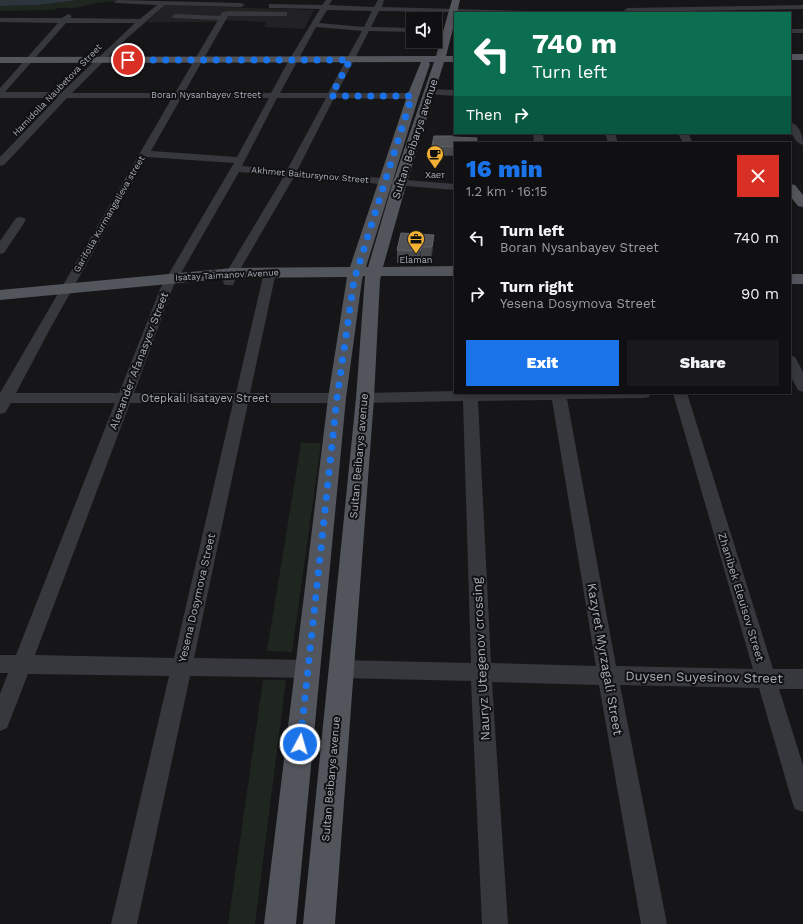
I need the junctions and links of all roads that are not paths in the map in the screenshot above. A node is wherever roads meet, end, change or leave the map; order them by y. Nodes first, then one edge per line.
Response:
1 (695, 0) edge
2 (786, 0) edge
3 (118, 2) dead end
4 (164, 2) edge
5 (326, 4) edge
6 (380, 4) edge
7 (800, 8) edge
8 (73, 10) dead end
9 (627, 10) edge
10 (704, 11) edge
11 (803, 12) edge
12 (284, 14) dead end
13 (406, 14) edge
14 (176, 16) dead end
15 (0, 20) edge
16 (224, 20) junction
17 (63, 21) junction
18 (140, 21) junction
19 (315, 25) junction
20 (454, 27) edge
21 (366, 29) junction
22 (442, 29) edge
23 (406, 30) edge
24 (803, 30) edge
25 (791, 31) edge
26 (406, 41) edge
27 (436, 48) edge
28 (791, 57) edge
29 (803, 57) edge
30 (0, 60) edge
31 (28, 60) junction
32 (100, 60) junction
33 (198, 60) junction
34 (293, 60) junction
35 (350, 60) junction
36 (454, 93) edge
37 (0, 94) edge
38 (421, 94) junction
39 (65, 95) junction
40 (178, 95) junction
41 (274, 96) junction
42 (331, 96) junction
43 (791, 126) edge
44 (803, 142) edge
45 (144, 154) junction
46 (0, 163) edge
47 (238, 164) junction
48 (291, 173) junction
49 (393, 182) junction
50 (454, 187) edge
51 (803, 187) edge
52 (791, 188) edge
53 (791, 189) edge
54 (803, 203) edge
55 (20, 220) dead end
56 (0, 250) edge
57 (791, 270) edge
58 (803, 270) edge
59 (454, 271) edge
60 (269, 276) junction
61 (364, 276) junction
62 (230, 278) junction
63 (791, 279) edge
64 (803, 279) edge
65 (454, 281) edge
66 (169, 283) junction
67 (64, 293) junction
68 (0, 295) edge
69 (0, 303) edge
70 (791, 363) edge
71 (798, 385) edge
72 (470, 394) edge
73 (558, 394) edge
74 (680, 394) edge
75 (124, 398) junction
76 (337, 398) junction
77 (365, 398) junction
78 (241, 399) junction
79 (2, 401) edge
80 (0, 664) edge
81 (22, 664) junction
82 (182, 666) junction
83 (309, 669) junction
84 (340, 669) junction
85 (481, 673) junction
86 (608, 676) junction
87 (766, 679) junction
88 (803, 679) edge
89 (0, 720) edge
90 (803, 801) edge
91 (124, 924) edge
92 (280, 924) edge
93 (319, 924) edge
94 (495, 924) edge
95 (654, 924) edge

1 - 10 street
2 - 7 street
3 - 4 street
4 - 5 street
4 - 18 street, Hamidolla Naubetova Street
5 - 6 street
5 - 19 street, Alexander Afanasyev Street
6 - 13 street
6 - 21 street
7 - 10 street
7 - 11 street
8 - 17 street
9 - 10 street
12 - 16 street
14 - 16 street
15 - 17 street
16 - 33 street, Garifolla Kurmangalieva street
17 - 18 street
17 - 31 street
18 - 32 street, Hamidolla Naubetova Street
19 - 21 street
19 - 34 street, Alexander Afanasyev Street
20 - 22 street
21 - 23 street
21 - 35 street
24 - 25 street
26 - 35 main road
27 - 38 main road, Sultan Beibarys avenue
28 - 29 main road
30 - 31 main road
31 - 32 main road
31 - 37 street
32 - 33 main road
32 - 39 street, Hamidolla Naubetova Street
33 - 34 main road
33 - 40 street, Garifolla Kurmangalieva street
34 - 35 main road
34 - 41 street, Alexander Afanasyev Street
35 - 42 street
36 - 38 street, Boran Nysanbayev Street
37 - 39 street, Boran Nysanbayev Street
38 - 42 street, Boran Nysanbayev Street
38 - 49 main road, Sultan Beibarys avenue
39 - 40 street, Boran Nysanbayev Street
39 - 46 street, Hamidolla Naubetova Street
40 - 41 street, Boran Nysanbayev Street
40 - 45 street, Garifolla Kurmangalieva street
41 - 42 street, Boran Nysanbayev Street
41 - 47 street, Alexander Afanasyev Street
42 - 48 street
43 - 44 street
45 - 47 street, Akhmet Baitursynov Street
45 - 67 street, Garifolla Kurmangalieva street
47 - 48 street, Akhmet Baitursynov Street
47 - 66 street, Alexander Afanasyev Street
48 - 49 street, Akhmet Baitursynov Street
48 - 62 street
49 - 50 street, Akhmet Baitursynov Street
49 - 61 main road, Sultan Beibarys avenue
51 - 52 main road
53 - 54 main road
55 - 56 street
57 - 58 main road
59 - 61 main road, Isatay Taimanov Avenue
60 - 61 main road, Isatay Taimanov Avenue
60 - 62 main road, Isatay Taimanov Avenue
60 - 78 street, Yesena Dosymova Street
61 - 65 main road, Isatay Taimanov Avenue
61 - 76 main road, Sultan Beibarys avenue
61 - 77 main road, Sultan Beibarys avenue
62 - 66 main road, Isatay Taimanov Avenue
63 - 64 main road
66 - 67 main road, Isatay Taimanov Avenue
66 - 75 street, Alexander Afanasyev Street
67 - 68 main road, Isatay Taimanov Avenue
67 - 69 main road, Isatay Taimanov Avenue
67 - 79 street, Garifolla Kurmangalieva street
70 - 71 street
72 - 73 street
72 - 77 street
72 - 85 street, Nauryz Utegenov crossing
73 - 86 street, Kazyret Myrzagali Street
74 - 87 street, Zhanibek Eleuisov Street
75 - 78 street, Otepkali Isatayev Street
75 - 79 street, Otepkali Isatayev Street
75 - 81 street, Alexander Afanasyev Street
76 - 78 street, Otepkali Isatayev Street
76 - 83 main road, Sultan Beibarys avenue
77 - 84 main road, Sultan Beibarys avenue
78 - 82 street, Yesena Dosymova Street
80 - 81 street
81 - 82 street
81 - 89 street, Alexander Afanasyev Street
82 - 83 street
82 - 91 street, Yesena Dosymova Street
83 - 92 main road, Sultan Beibarys avenue
84 - 85 street, Duysen Suyesinov Street
84 - 93 main road, Sultan Beibarys avenue
85 - 86 street, Duysen Suyesinov Street
85 - 94 street, Nauryz Utegenov crossing
86 - 87 street, Duysen Suyesinov Street
86 - 95 street, Kazyret Myrzagali Street
87 - 88 street, Duysen Suyesinov Street
87 - 90 street, Zhanibek Eleuisov Street

